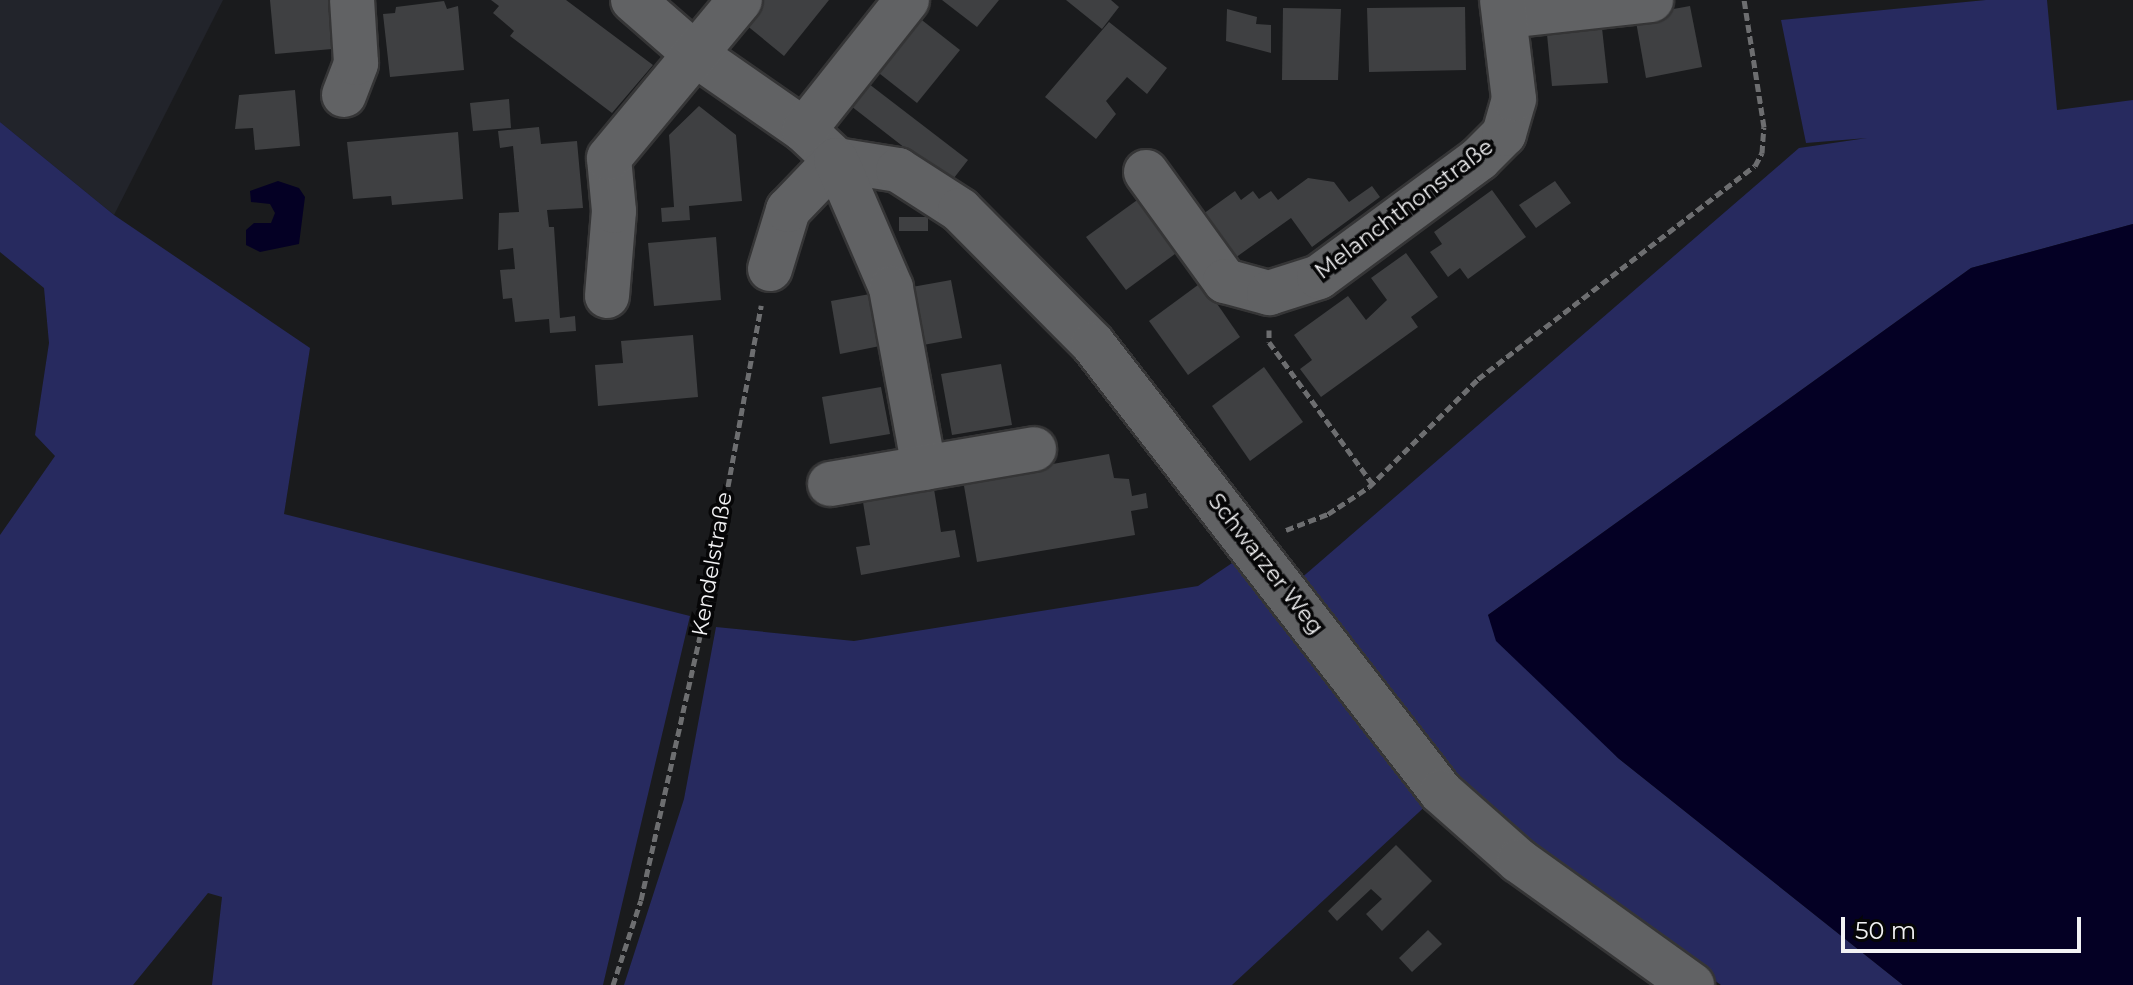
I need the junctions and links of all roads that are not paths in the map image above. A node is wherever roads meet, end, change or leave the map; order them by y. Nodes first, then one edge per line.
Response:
1 (352, 0) edge
2 (633, 0) edge
3 (740, 0) edge
4 (907, 0) edge
5 (1651, 0) edge
6 (1504, 8) edge
7 (696, 55) junction
8 (344, 95) dead end
9 (804, 130) junction
10 (836, 160) junction
11 (1146, 172) dead end
12 (770, 269) road end
13 (607, 296) dead end
14 (1034, 449) dead end
15 (924, 468) junction
16 (830, 484) dead end
17 (1692, 985) edge

1 - 8 street
2 - 7 street
3 - 7 street
4 - 9 street
5 - 6 street, Melanchthonstraße
6 - 11 street, Melanchthonstraße
7 - 9 street
7 - 13 street
9 - 10 street
10 - 12 street
10 - 15 street
10 - 17 street, Schwarzer Weg
14 - 15 street
15 - 16 street

